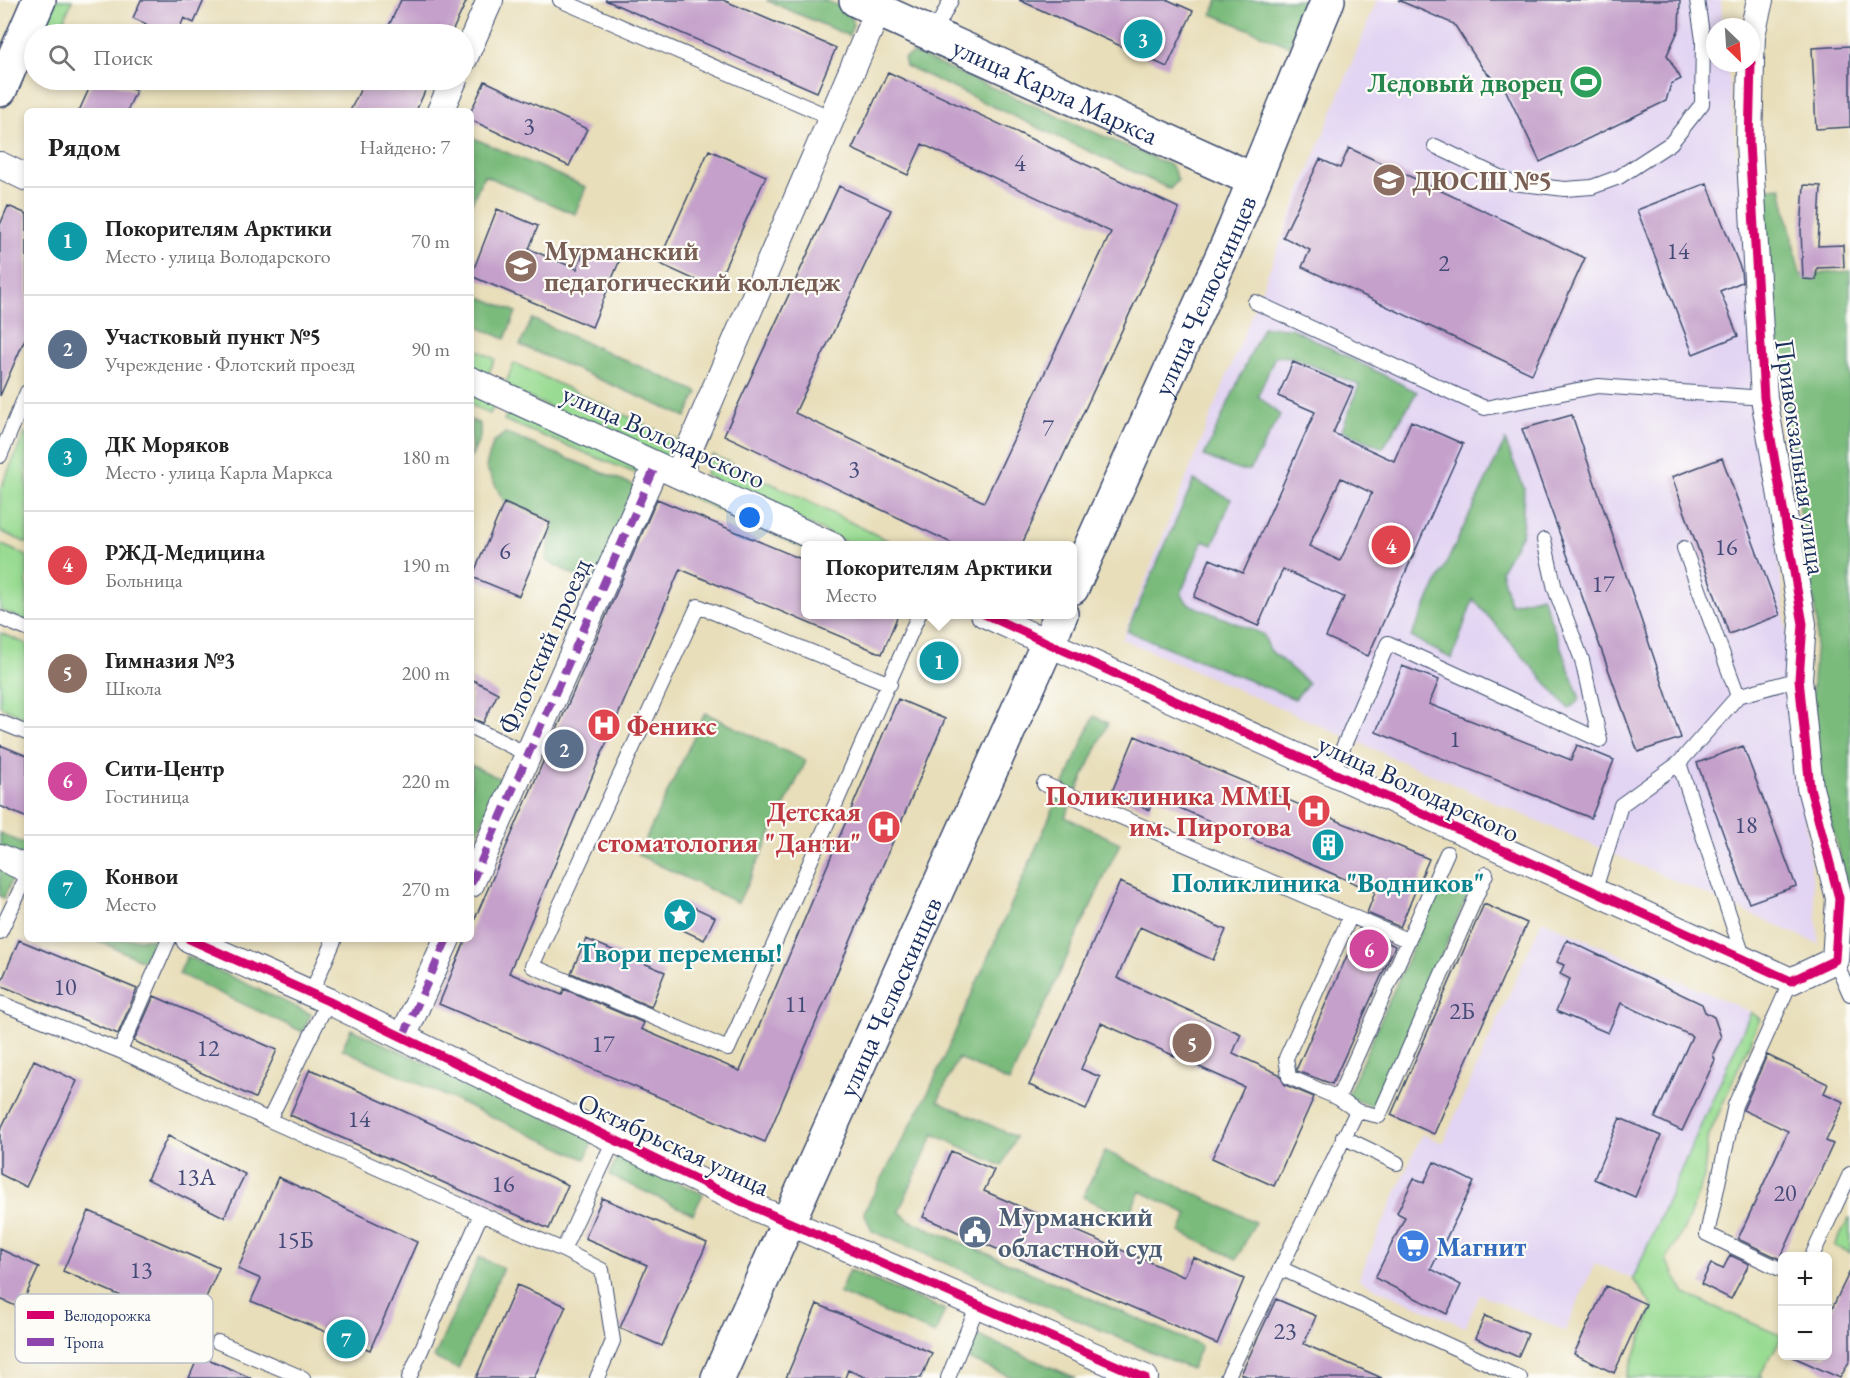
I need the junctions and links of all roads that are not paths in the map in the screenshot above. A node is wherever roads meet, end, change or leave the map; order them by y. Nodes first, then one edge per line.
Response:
1 (39, 0) edge
2 (490, 0) edge
3 (560, 0) edge
4 (951, 0) edge
5 (1328, 0) edge
6 (1697, 0) edge
7 (1760, 0) edge
8 (867, 5) edge
9 (1756, 18) edge
10 (29, 24) edge
11 (24, 35) edge
12 (933, 35) junction
13 (474, 36) edge
14 (1751, 72) edge
15 (0, 90) edge
16 (449, 90) edge
17 (441, 108) edge
18 (832, 118) junction
19 (1435, 146) dead end
20 (0, 165) edge
21 (24, 177) edge
22 (1254, 180) junction
23 (1255, 302) dead end
24 (474, 381) edge
25 (1764, 398) junction
26 (23, 413) edge
27 (0, 456) edge
28 (667, 470) junction
29 (1544, 540) dead end
30 (822, 541) edge
31 (1684, 548) dead end
32 (1077, 577) edge
33 (0, 618) edge
34 (917, 619) edge
35 (1004, 619) edge
36 (24, 628) edge
37 (1054, 629) edge
38 (1799, 679) junction
39 (890, 684) junction
40 (1738, 696) junction
41 (0, 722) edge
42 (474, 728) edge
43 (24, 732) edge
44 (529, 755) junction
45 (1679, 763) junction
46 (1332, 773) junction
47 (1044, 784) dead end
48 (1447, 853) dead end
49 (0, 857) edge
50 (24, 868) edge
51 (1486, 874) dead end
52 (474, 877) edge
53 (24, 882) edge
54 (1594, 893) junction
55 (1351, 915) junction
56 (0, 932) edge
57 (1407, 940) junction
58 (168, 942) edge
59 (196, 942) edge
60 (334, 942) edge
61 (446, 942) edge
62 (1744, 959) junction
63 (1834, 960) junction
64 (1791, 981) junction
65 (1850, 994) edge
66 (320, 997) junction
67 (0, 1003) edge
68 (403, 1037) junction
69 (120, 1051) junction
70 (1338, 1098) junction
71 (1357, 1111) junction
72 (269, 1120) junction
73 (1343, 1137) junction
74 (614, 1142) junction
75 (1397, 1163) dead end
76 (1850, 1174) edge
77 (481, 1214) junction
78 (788, 1222) junction
79 (563, 1250) junction
80 (1814, 1252) edge
81 (1280, 1268) junction
82 (1778, 1268) edge
83 (977, 1306) junction
84 (218, 1342) dead end
85 (303, 1378) edge
86 (409, 1378) edge
87 (597, 1378) edge
88 (718, 1378) edge
89 (948, 1378) edge
90 (1145, 1378) edge
91 (1227, 1378) edge
92 (1520, 1378) edge

1 - 10 main road
2 - 13 street
3 - 18 lane
4 - 12 lane
5 - 22 main road, улица Челюскинцев
6 - 19 lane
7 - 9 street, Привокзальная улица
8 - 12 main road, улица Карла Маркса
8 - 18 street, Флотский проезд
11 - 15 main road
12 - 22 main road, улица Карла Маркса
14 - 25 street, Привокзальная улица
16 - 17 street
18 - 28 street, Флотский проезд
20 - 21 street
22 - 32 main road, улица Челюскинцев
23 - 25 lane
24 - 28 street, улица Володарского
25 - 38 street, Привокзальная улица
26 - 27 lane
28 - 30 street, улица Володарского
28 - 44 street, Флотский проезд
29 - 46 lane
31 - 40 lane
33 - 36 lane
34 - 39 lane
35 - 37 street, улица Володарского
37 - 46 street, улица Володарского
37 - 78 main road, улица Челюскинцев
38 - 40 lane
38 - 63 street, Привокзальная улица
39 - 39 lane
40 - 45 lane
41 - 43 lane
42 - 44 lane
44 - 52 street, Флотский проезд
45 - 54 lane
45 - 62 lane
46 - 54 street, улица Володарского
47 - 55 lane
48 - 57 lane
49 - 50 street
51 - 71 lane
53 - 56 lane
54 - 62 street, улица Володарского
55 - 57 lane
55 - 70 lane
57 - 70 lane
58 - 69 lane
59 - 66 street, Октябрьская улица
60 - 66 lane
61 - 68 street
62 - 64 street, улица Володарского
63 - 64 street
63 - 65 lane
64 - 82 lane
66 - 68 street, Октябрьская улица
66 - 72 lane
67 - 69 lane
68 - 74 street, Октябрьская улица
69 - 72 lane
70 - 71 lane
71 - 73 lane
72 - 77 lane
73 - 75 lane
73 - 81 lane
74 - 78 street, Октябрьская улица
74 - 79 lane
76 - 80 lane
77 - 79 lane
77 - 86 lane
78 - 83 street, Октябрьская улица
78 - 88 main road, улица Челюскинцев
79 - 87 lane
81 - 91 lane
81 - 92 lane
83 - 89 lane
83 - 90 street, Октябрьская улица
84 - 85 lane

